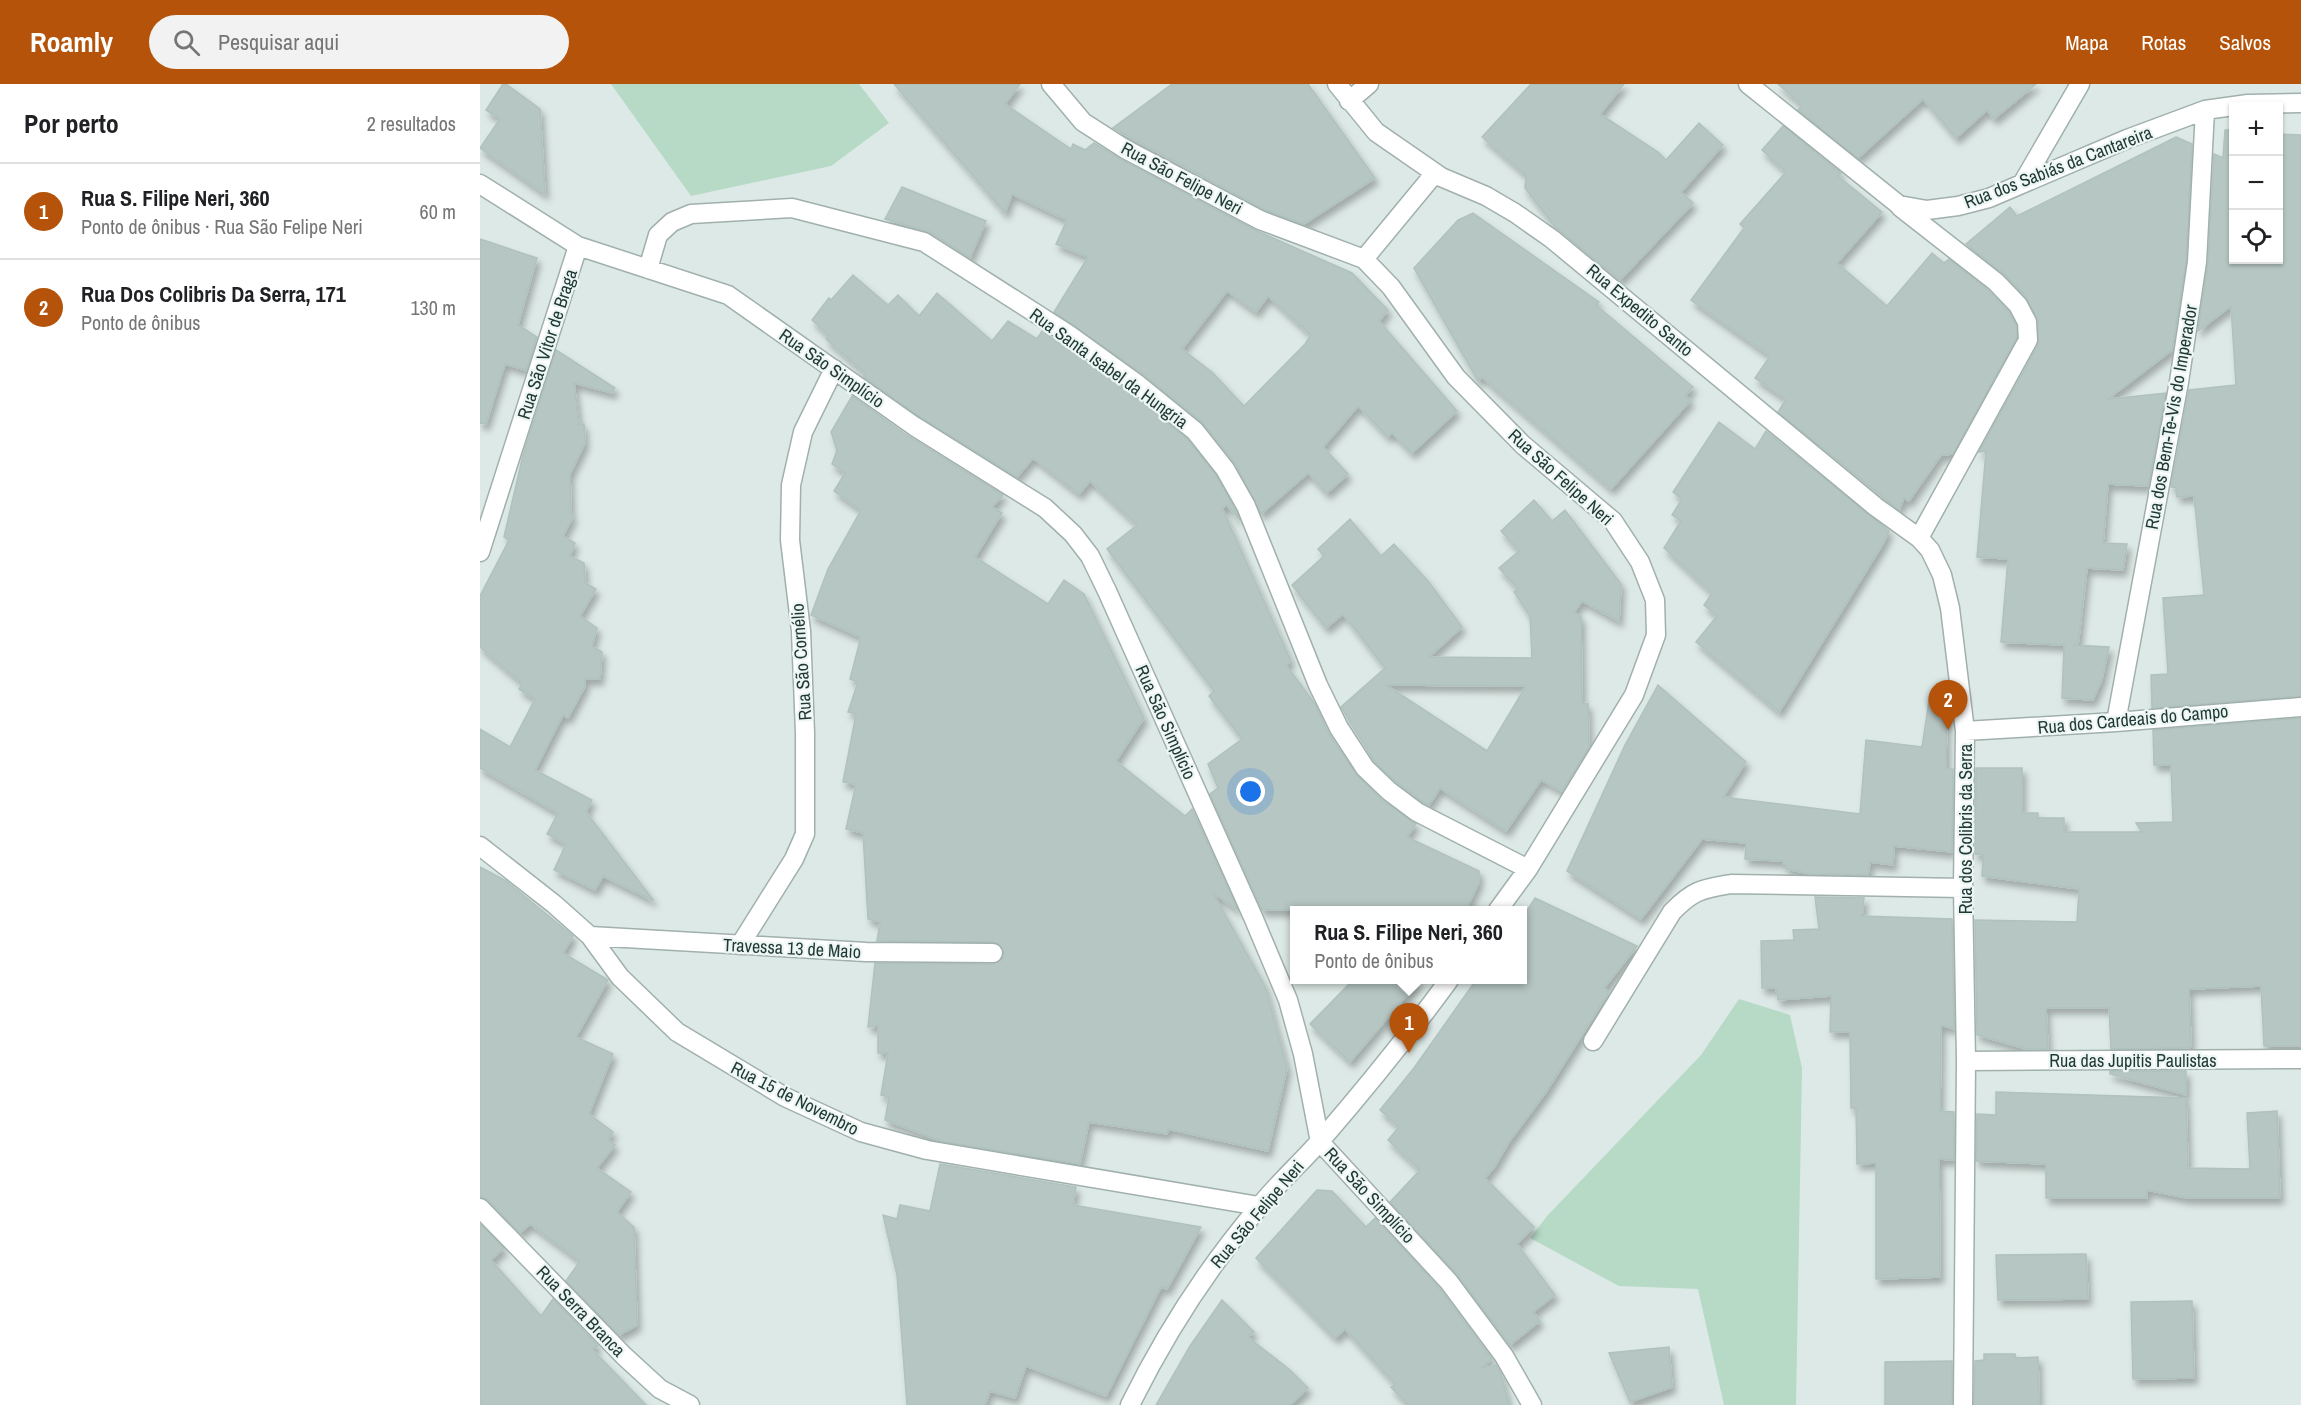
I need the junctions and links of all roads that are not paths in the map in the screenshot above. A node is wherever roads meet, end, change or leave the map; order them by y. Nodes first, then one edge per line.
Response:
1 (1051, 84) edge
2 (1337, 84) edge
3 (1369, 84) edge
4 (1748, 84) edge
5 (2080, 84) edge
6 (1349, 101) junction
7 (2301, 103) edge
8 (2205, 110) junction
9 (1435, 172) junction
10 (480, 184) edge
11 (2022, 184) junction
12 (1899, 206) junction
13 (578, 246) junction
14 (1364, 260) junction
15 (648, 268) junction
16 (834, 369) junction
17 (1919, 538) junction
18 (480, 552) edge
19 (2301, 707) edge
20 (2116, 722) junction
21 (1965, 731) junction
22 (480, 846) edge
23 (1528, 869) junction
24 (1963, 888) junction
25 (1501, 906) edge
26 (590, 936) junction
27 (740, 945) junction
28 (993, 953) dead end
29 (1446, 984) edge
30 (1593, 1041) dead end
31 (2301, 1059) edge
32 (1966, 1061) junction
33 (1320, 1142) junction
34 (1259, 1206) junction
35 (480, 1208) edge
36 (690, 1405) edge
37 (1130, 1405) edge
38 (1532, 1405) edge
39 (1963, 1405) edge

1 - 14 street, Rua São Felipe Neri
2 - 6 street, Rua Expedito Santo
3 - 6 street
4 - 12 street
5 - 11 street
6 - 9 street, Rua Expedito Santo
7 - 8 street, Rua dos Sabiás da Cantareira
8 - 11 street, Rua dos Sabiás da Cantareira
8 - 20 street, Rua dos Bem-Te-Vis do Imperador
9 - 14 street
9 - 17 street, Rua Expedito Santo
10 - 13 street, Rua São Vitor de Braga
11 - 12 street, Rua dos Sabiás da Cantareira
12 - 17 street
13 - 15 street, Rua São Simplício
13 - 18 street, Rua São Vitor de Braga
14 - 23 street, Rua São Felipe Neri
15 - 16 street, Rua São Simplício
15 - 23 street, Rua Santa Isabel da Hungria
16 - 27 street, Rua São Cornélio
16 - 33 street, Rua São Simplício
17 - 21 street, Rua dos Colibris da Serra
19 - 20 street, Rua dos Cardeais do Campo
20 - 21 street, Rua dos Cardeais do Campo
21 - 24 street, Rua dos Colibris da Serra
22 - 26 street, Rua 15 de Novembro
23 - 25 street, Rua São Felipe Neri
24 - 30 street
24 - 32 street, Rua dos Colibris da Serra
26 - 27 street, Travessa 13 de Maio
26 - 34 street, Rua 15 de Novembro
27 - 28 street, Travessa 13 de Maio
29 - 33 street, Rua São Felipe Neri
31 - 32 street, Rua das Jupitis Paulistas
32 - 39 street, Rua dos Colibris da Serra
33 - 34 street, Rua São Felipe Neri
33 - 38 street, Rua São Simplício
34 - 37 street, Rua São Felipe Neri
35 - 36 street, Rua Serra Branca

